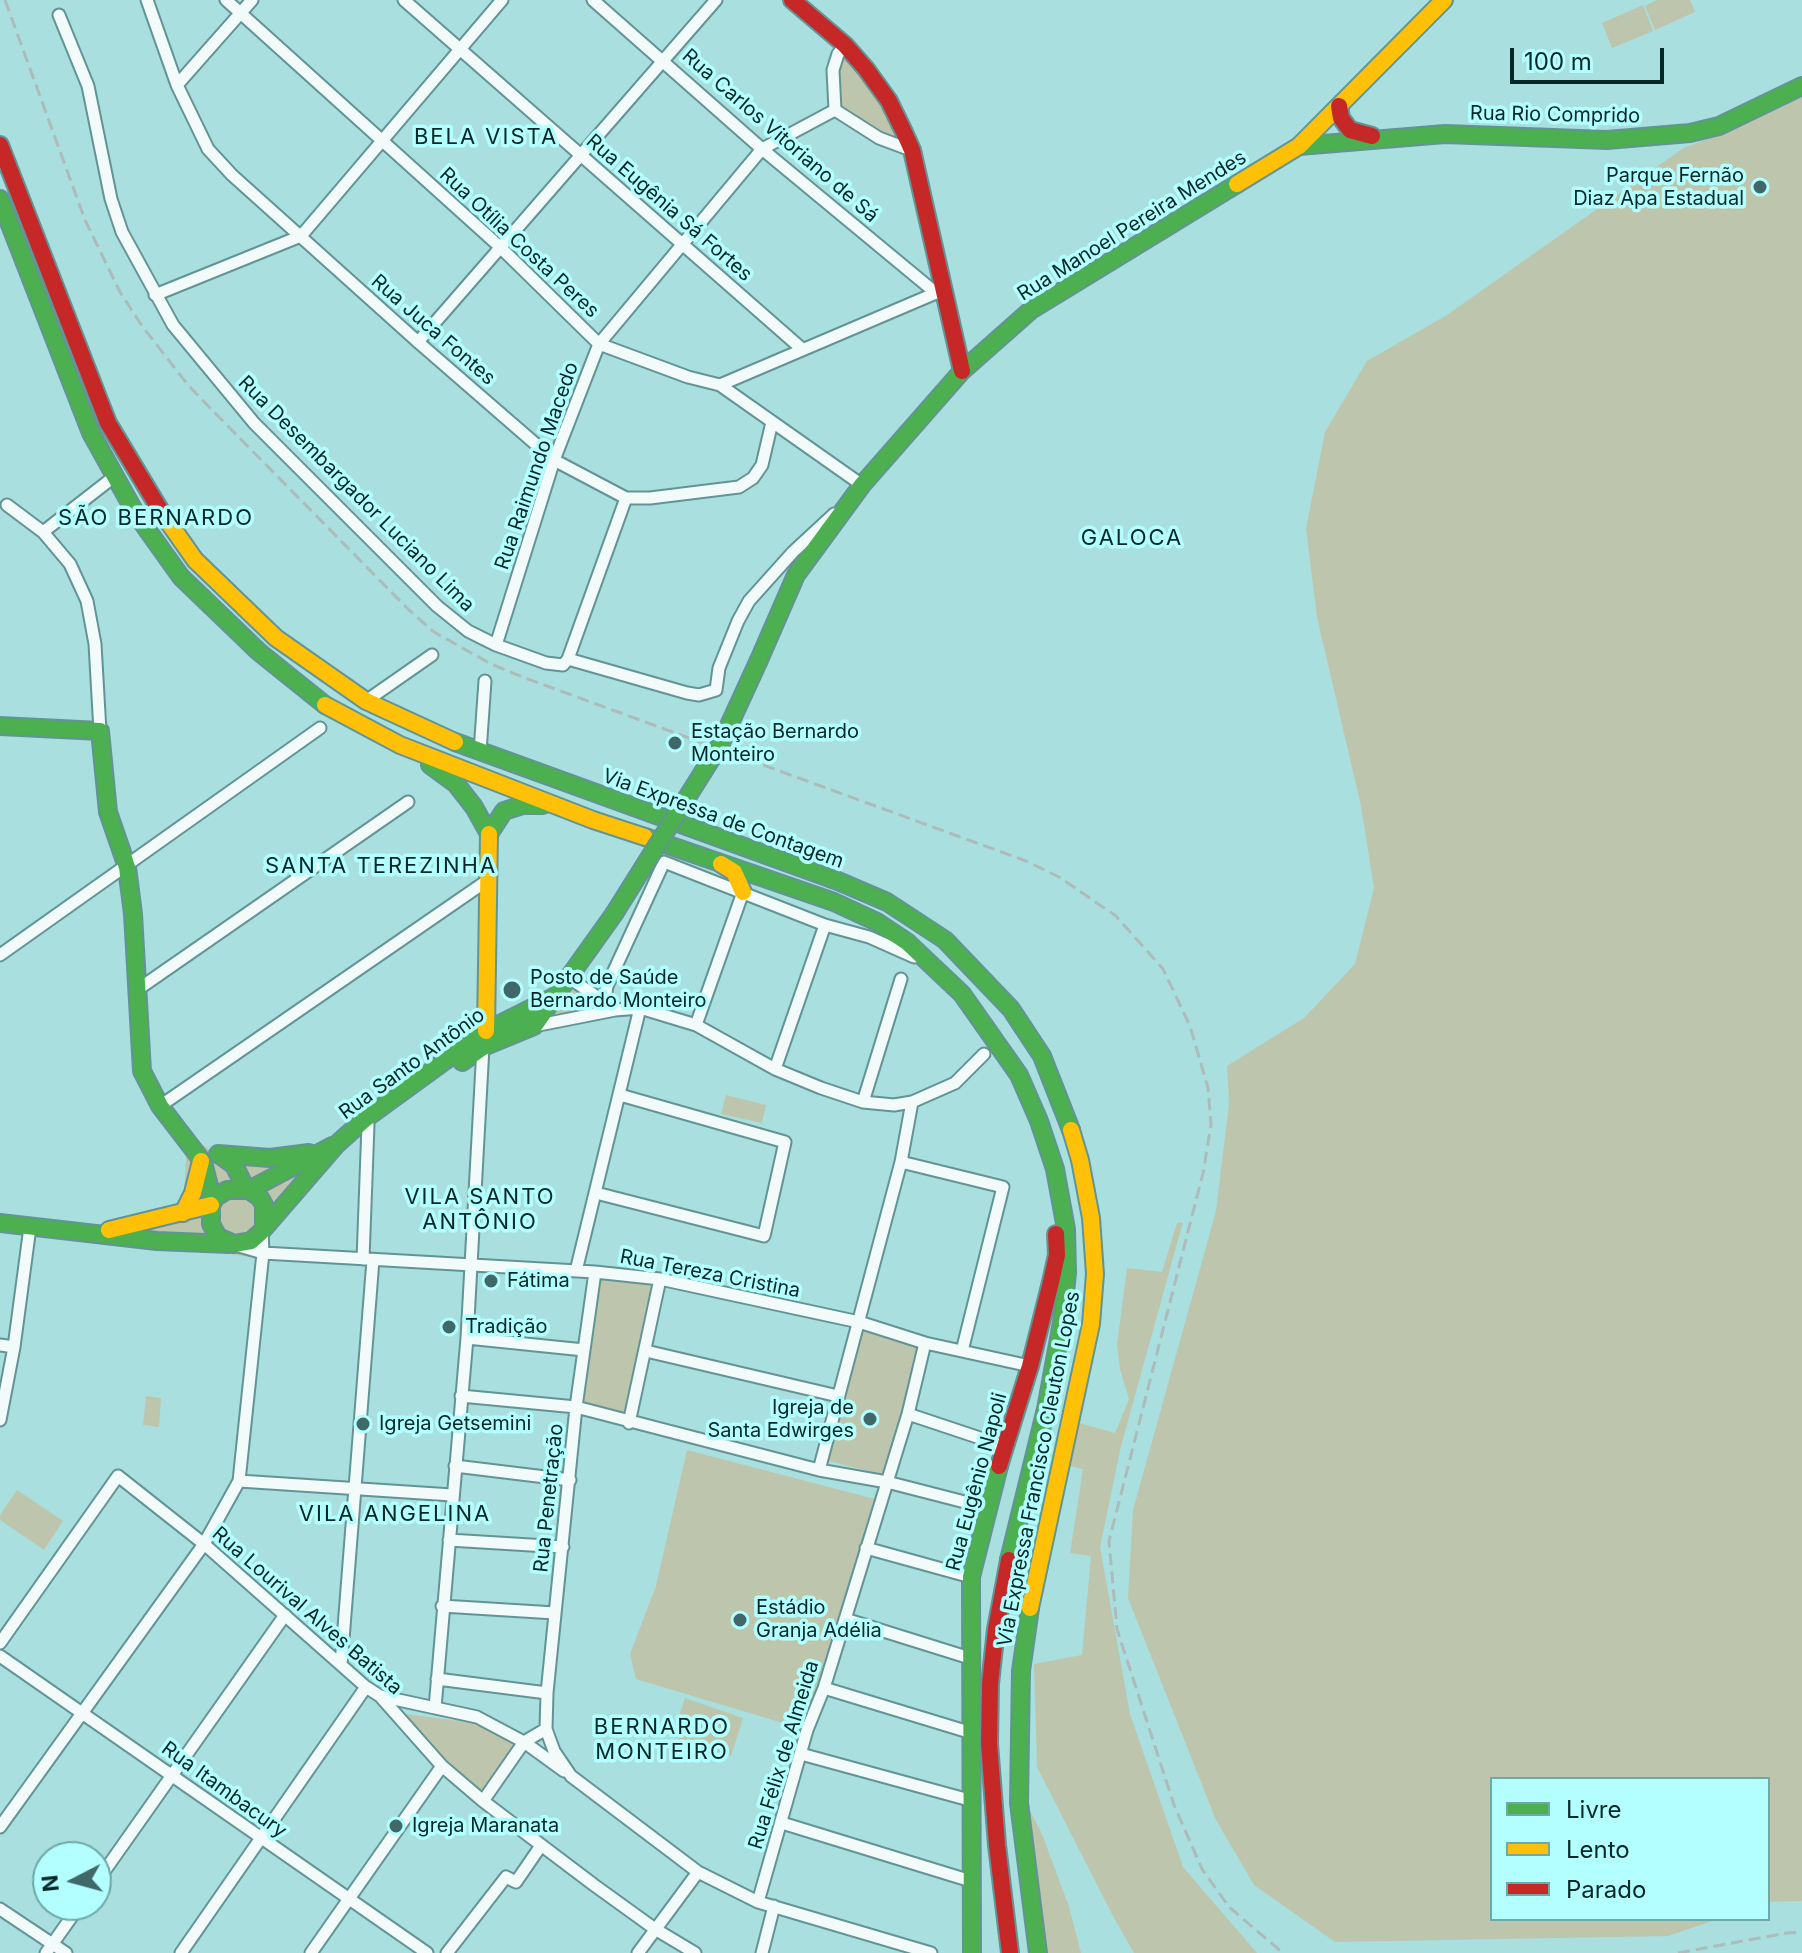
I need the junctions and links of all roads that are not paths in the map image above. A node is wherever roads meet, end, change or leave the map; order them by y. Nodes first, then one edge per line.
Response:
1 (147, 0) edge
2 (226, 0) edge
3 (252, 0) edge
4 (404, 0) edge
5 (502, 0) edge
6 (593, 0) edge
7 (716, 0) edge
8 (792, 0) edge
9 (1444, 0) edge
10 (241, 13) junction
11 (59, 15) dead end
12 (845, 45) junction
13 (459, 50) junction
14 (663, 60) junction
15 (177, 85) junction
16 (1802, 86) edge
17 (1339, 106) junction
18 (835, 110) junction
19 (1382, 138) junction
20 (383, 140) junction
21 (0, 145) edge
22 (1299, 146) junction
23 (762, 149) junction
24 (912, 150) junction
25 (582, 156) junction
26 (0, 199) edge
27 (301, 236) junction
28 (682, 243) junction
29 (499, 246) junction
30 (941, 293) junction
31 (155, 295) junction
32 (418, 342) junction
33 (599, 344) junction
34 (802, 349) junction
35 (962, 371) junction
36 (720, 385) junction
37 (772, 422) junction
38 (554, 460) junction
39 (115, 476) junction
40 (857, 491) junction
41 (626, 498) junction
42 (7, 505) dead end
43 (43, 532) junction
44 (496, 645) junction
45 (432, 655) dead end
46 (568, 659) junction
47 (485, 681) dead end
48 (716, 690) joint
49 (366, 701) junction
50 (0, 726) edge
51 (320, 728) dead end
52 (100, 731) junction
53 (400, 745) junction
54 (480, 752) junction
55 (408, 802) dead end
56 (564, 808) junction
57 (489, 834) junction
58 (711, 858) junction
59 (127, 867) junction
60 (488, 880) junction
61 (743, 892) junction
62 (825, 925) junction
63 (945, 940) joint
64 (0, 955) edge
65 (933, 966) junction
66 (569, 978) junction
67 (901, 979) dead end
68 (137, 990) junction
69 (554, 997) junction
70 (603, 1007) junction
71 (640, 1008) junction
72 (696, 1025) junction
73 (534, 1026) junction
74 (484, 1039) junction
75 (984, 1054) dead end
76 (775, 1069) junction
77 (620, 1095) junction
78 (863, 1102) junction
79 (912, 1102) junction
80 (160, 1106) junction
81 (367, 1122) junction
82 (186, 1138) junction
83 (337, 1144) junction
84 (319, 1152) junction
85 (218, 1154) junction
86 (201, 1159) junction
87 (901, 1162) junction
88 (1055, 1169) junction
89 (248, 1190) junction
90 (596, 1193) junction
91 (212, 1204) junction
92 (183, 1213) junction
93 (0, 1223) edge
94 (30, 1227) junction
95 (263, 1228) junction
96 (96, 1233) junction
97 (232, 1244) junction
98 (263, 1253) junction
99 (368, 1260) junction
100 (470, 1264) junction
101 (576, 1271) junction
102 (595, 1272) junction
103 (660, 1279) junction
104 (859, 1322) junction
105 (467, 1338) junction
106 (925, 1343) junction
107 (0, 1345) edge
108 (14, 1347) junction
109 (584, 1350) junction
110 (646, 1351) junction
111 (962, 1351) junction
112 (1030, 1366) junction
113 (461, 1396) junction
114 (838, 1396) junction
115 (576, 1407) junction
116 (908, 1414) junction
117 (0, 1420) edge
118 (629, 1423) junction
119 (1004, 1446) junction
120 (455, 1466) junction
121 (819, 1470) junction
122 (570, 1480) junction
123 (239, 1481) junction
124 (887, 1482) junction
125 (355, 1486) junction
126 (452, 1495) junction
127 (988, 1508) junction
128 (449, 1540) junction
129 (204, 1544) junction
130 (563, 1547) junction
131 (866, 1548) junction
132 (971, 1577) junction
133 (442, 1606) junction
134 (555, 1613) junction
135 (285, 1615) junction
136 (845, 1619) junction
137 (0, 1643) edge
138 (0, 1656) edge
139 (973, 1659) junction
140 (341, 1665) junction
141 (437, 1679) junction
142 (366, 1687) junction
143 (824, 1688) junction
144 (547, 1693) junction
145 (380, 1696) junction
146 (435, 1708) junction
147 (83, 1712) junction
148 (546, 1729) junction
149 (972, 1733) junction
150 (524, 1742) junction
151 (801, 1754) junction
152 (442, 1766) junction
153 (173, 1776) junction
154 (571, 1776) junction
155 (483, 1801) junction
156 (973, 1801) junction
157 (782, 1823) junction
158 (0, 1827) edge
159 (262, 1840) junction
160 (540, 1847) junction
161 (112, 1861) edge
162 (698, 1872) junction
163 (971, 1881) junction
164 (348, 1899) junction
165 (758, 1902) junction
166 (774, 1906) junction
167 (0, 1909) edge
168 (68, 1921) edge
169 (655, 1929) junction
170 (49, 1948) edge
171 (66, 1953) edge
172 (181, 1953) edge
173 (311, 1953) edge
174 (427, 1953) edge
175 (447, 1953) edge
176 (638, 1953) edge
177 (695, 1953) edge
178 (762, 1953) edge
179 (931, 1953) edge
180 (972, 1953) edge
181 (1010, 1953) edge
182 (1038, 1953) edge

1 - 15 street, Rua Juca Fontes
2 - 10 street, Rua Otília Costa Peres
3 - 10 street
4 - 13 street, Rua Eugênia Sá Fortes
5 - 13 street
6 - 14 street, Rua Carlos Vitoriano de Sá
7 - 14 street
8 - 12 main road
9 - 17 main road, Rua Manoel Pereira Mendes
10 - 15 street
10 - 20 street, Rua Otília Costa Peres
11 - 31 street, Rua Desembargador Luciano Lima
12 - 18 street
12 - 24 main road
13 - 20 street
13 - 25 street, Rua Eugênia Sá Fortes
14 - 23 street, Rua Carlos Vitoriano de Sá
14 - 25 street
15 - 27 street, Rua Juca Fontes
16 - 19 main road, Rua Rio Comprido
17 - 19 main road
17 - 22 main road, Rua Manoel Pereira Mendes
18 - 23 street, Rua Raimundo Macedo
18 - 24 street
19 - 22 main road, Rua Rio Comprido
20 - 27 street
20 - 29 street, Rua Otília Costa Peres
21 - 49 main road
22 - 35 main road, Rua Manoel Pereira Mendes
23 - 28 street, Rua Raimundo Macedo
23 - 30 street, Rua Carlos Vitoriano de Sá
24 - 30 main road
25 - 28 street, Rua Eugênia Sá Fortes
25 - 29 street
26 - 39 main road
27 - 31 street
27 - 32 street, Rua Juca Fontes
28 - 33 street, Rua Raimundo Macedo
28 - 34 street, Rua Eugênia Sá Fortes
29 - 32 street
29 - 33 street, Rua Otília Costa Peres
30 - 34 street
30 - 35 main road
31 - 44 street, Rua Desembargador Luciano Lima
32 - 38 street, Rua Juca Fontes
33 - 36 street, Rua Otília Costa Peres
33 - 38 street, Rua Raimundo Macedo
34 - 36 street
35 - 40 main road, Rua Manoel Pereira Mendes
36 - 37 street, Rua Otília Costa Peres
37 - 40 street, Rua Otília Costa Peres
37 - 41 street
38 - 41 street, Rua Juca Fontes
38 - 44 street, Rua Raimundo Macedo
39 - 43 street
39 - 53 main road
40 - 48 street, Rua Manoel Pereira Mendes
40 - 66 main road, Rua Manoel Pereira Mendes, bridge
41 - 46 street
42 - 43 street
43 - 52 street
44 - 46 street, Rua Desembargador Luciano Lima
45 - 49 street
46 - 48 street, Rua Desembargador Luciano Lima
47 - 54 street
49 - 54 main road
50 - 52 main road
51 - 59 street
52 - 59 main road
53 - 56 main road, Via Expressa de Contagem
53 - 57 main road
54 - 63 main road, Via Expressa de Contagem
55 - 68 street
56 - 57 main road
56 - 58 main road, Via Expressa de Contagem
57 - 60 main road
58 - 61 main road
58 - 65 main road, Via Expressa de Contagem
59 - 64 street
59 - 68 main road
60 - 74 main road
60 - 80 street
61 - 62 street
61 - 70 street
61 - 72 street
62 - 65 street
62 - 76 street
63 - 182 main road, Via Expressa Francisco Cleuton Lopes
65 - 88 main road, Via Expressa Francisco Cleuton Lopes
66 - 69 main road, Rua Santo Antônio
66 - 70 street
67 - 78 street
68 - 80 main road
69 - 73 main road, Rua Santo Antônio
69 - 74 main road, Rua Santo Antônio
70 - 71 street
70 - 73 street
71 - 72 street
71 - 77 street
72 - 76 street
73 - 74 main road, Rua Santo Antônio
74 - 81 main road, Rua Santo Antônio
74 - 100 street
75 - 79 street
76 - 78 street
77 - 90 street
77 - 90 street
78 - 79 street
79 - 87 street
80 - 82 main road
81 - 83 main road, Rua Santo Antônio
81 - 99 street
82 - 85 main road
82 - 86 main road
83 - 84 main road, Rua Santo Antônio
83 - 95 main road, Rua Santo Antônio
84 - 85 main road
84 - 89 main road, Rua Santo Antônio
85 - 89 main road
86 - 91 main road
86 - 92 main road
87 - 104 street
87 - 111 street
88 - 112 main road, Rua Eugênio Napoli
88 - 181 main road, Via Expressa Francisco Cleuton Lopes
89 - 91 main road
89 - 95 main road
90 - 101 street
91 - 92 main road
91 - 97 main road
92 - 96 main road
93 - 94 main road
94 - 96 main road
94 - 108 street
95 - 97 main road
95 - 98 street
96 - 97 main road
97 - 98 street, Rua Tereza Cristina
98 - 99 street, Rua Tereza Cristina
98 - 123 street
99 - 100 street, Rua Tereza Cristina
99 - 125 street
100 - 101 street, Rua Tereza Cristina
100 - 105 street
101 - 102 street, Rua Tereza Cristina
102 - 103 street, Rua Tereza Cristina
102 - 109 street, Rua Penetração
103 - 104 street, Rua Tereza Cristina
103 - 110 street
104 - 106 street, Rua Tereza Cristina
104 - 114 street
105 - 109 street
105 - 113 street
106 - 111 street, Rua Tereza Cristina
106 - 116 street, Rua Félix de Almeida
107 - 108 street
108 - 117 street
109 - 115 street, Rua Penetração
110 - 114 street
110 - 118 street
111 - 112 street, Rua Tereza Cristina
112 - 119 main road, Rua Eugênio Napoli
113 - 115 street
113 - 120 street
114 - 121 street
115 - 118 street
115 - 122 street, Rua Penetração
116 - 119 street
116 - 124 street, Rua Félix de Almeida
118 - 121 street
119 - 127 main road, Rua Eugênio Napoli
120 - 122 street
120 - 126 street
121 - 124 street
122 - 130 street, Rua Penetração
123 - 125 street
123 - 129 street
124 - 127 street
124 - 131 street, Rua Félix de Almeida
125 - 126 street
125 - 140 street
126 - 128 street
127 - 132 main road, Rua Eugênio Napoli
128 - 130 street
128 - 133 street
129 - 135 street, Rua Lourival Alves Batista
129 - 137 street, Rua Lourival Alves Batista
129 - 147 street
130 - 134 street, Rua Penetração
131 - 132 street
131 - 136 street, Rua Félix de Almeida
132 - 139 main road, Rua Eugênio Napoli
133 - 134 street
133 - 141 street
134 - 144 street, Rua Penetração
135 - 140 street, Rua Lourival Alves Batista
135 - 153 street
136 - 139 street
136 - 143 street, Rua Félix de Almeida
138 - 147 street, Rua Itambacury
139 - 149 main road, Rua Eugênio Napoli
140 - 142 street, Rua Lourival Alves Batista
141 - 144 street
141 - 146 street
142 - 145 street, Rua Lourival Alves Batista
142 - 159 street
143 - 149 street
143 - 151 street, Rua Félix de Almeida
144 - 148 street, Rua Penetração
145 - 146 street
145 - 152 street, Rua Lourival Alves Batista
146 - 150 street
147 - 153 street, Rua Itambacury
147 - 158 street
148 - 150 street
148 - 154 street
149 - 156 main road, Rua Eugênio Napoli
150 - 154 street
150 - 155 street
151 - 156 street
151 - 157 street, Rua Félix de Almeida
152 - 155 street, Rua Lourival Alves Batista
152 - 164 street
153 - 159 street, Rua Itambacury
153 - 161 street
154 - 162 street
155 - 160 street, Rua Lourival Alves Batista
156 - 163 main road, Rua Eugênio Napoli
157 - 163 street
157 - 165 street, Rua Félix de Almeida
159 - 164 street, Rua Itambacury
159 - 172 street
160 - 169 street, Rua Lourival Alves Batista
160 - 175 street
162 - 165 street
162 - 169 street
163 - 180 main road, Rua Eugênio Napoli
164 - 173 street
164 - 174 street, Rua Itambacury
165 - 166 street
166 - 178 street
166 - 179 street
167 - 170 street
168 - 170 street
169 - 176 street
169 - 177 street, Rua Lourival Alves Batista
170 - 171 street

